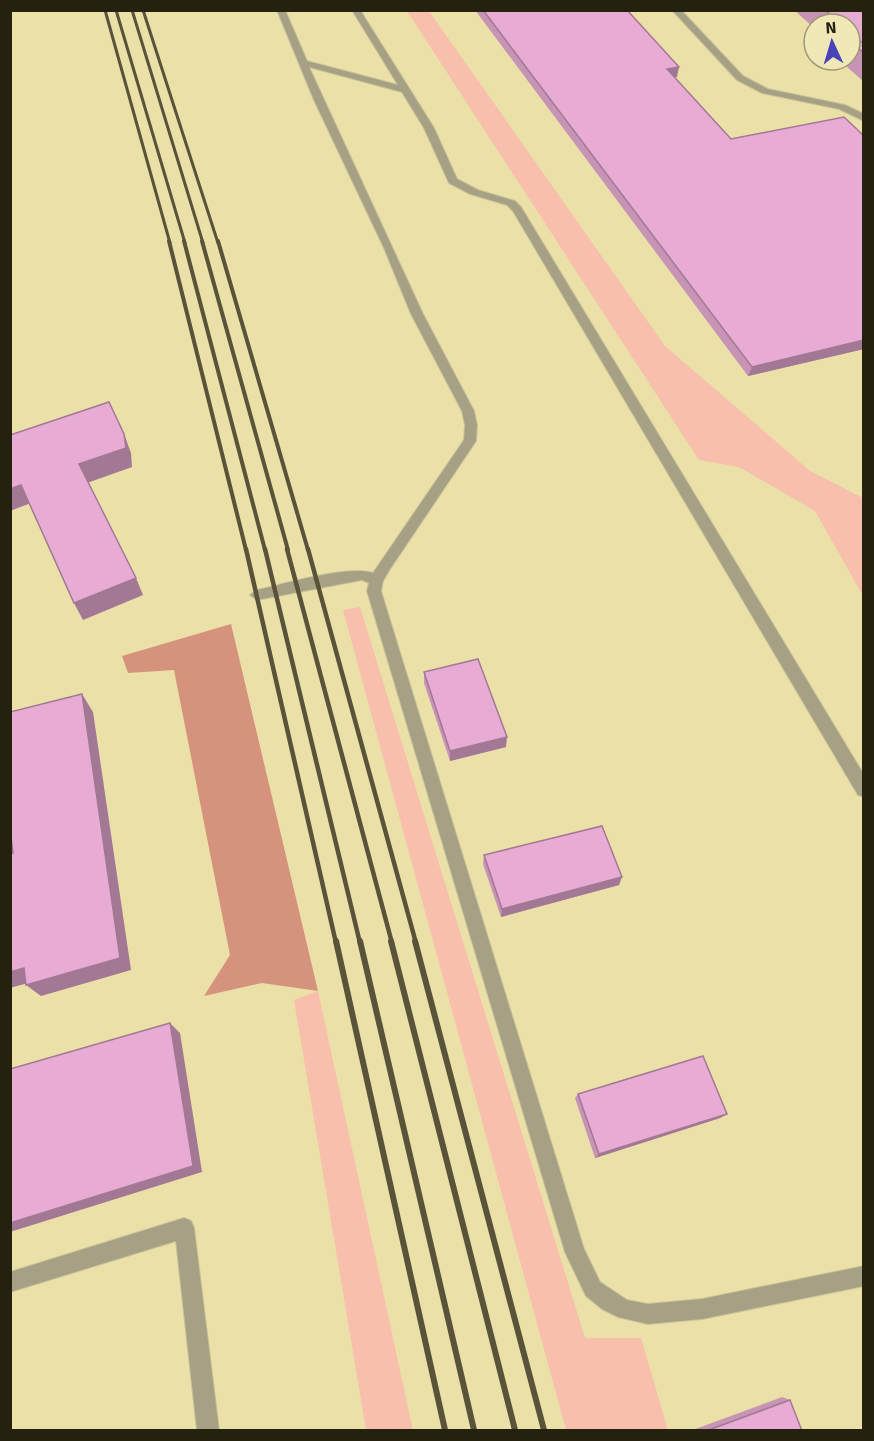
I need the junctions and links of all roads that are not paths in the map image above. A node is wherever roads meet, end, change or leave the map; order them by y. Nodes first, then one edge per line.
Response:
1 (281, 10) edge
2 (356, 10) edge
3 (675, 10) edge
4 (302, 62) junction
5 (406, 90) junction
6 (864, 118) edge
7 (376, 580) junction
8 (257, 595) dead end
9 (864, 790) edge
10 (864, 1276) edge
11 (10, 1282) edge
12 (208, 1431) edge

1 - 4 lane
2 - 5 lane
3 - 6 lane
4 - 5 lane
4 - 7 lane
5 - 9 lane
7 - 8 lane
7 - 10 lane
11 - 12 lane

